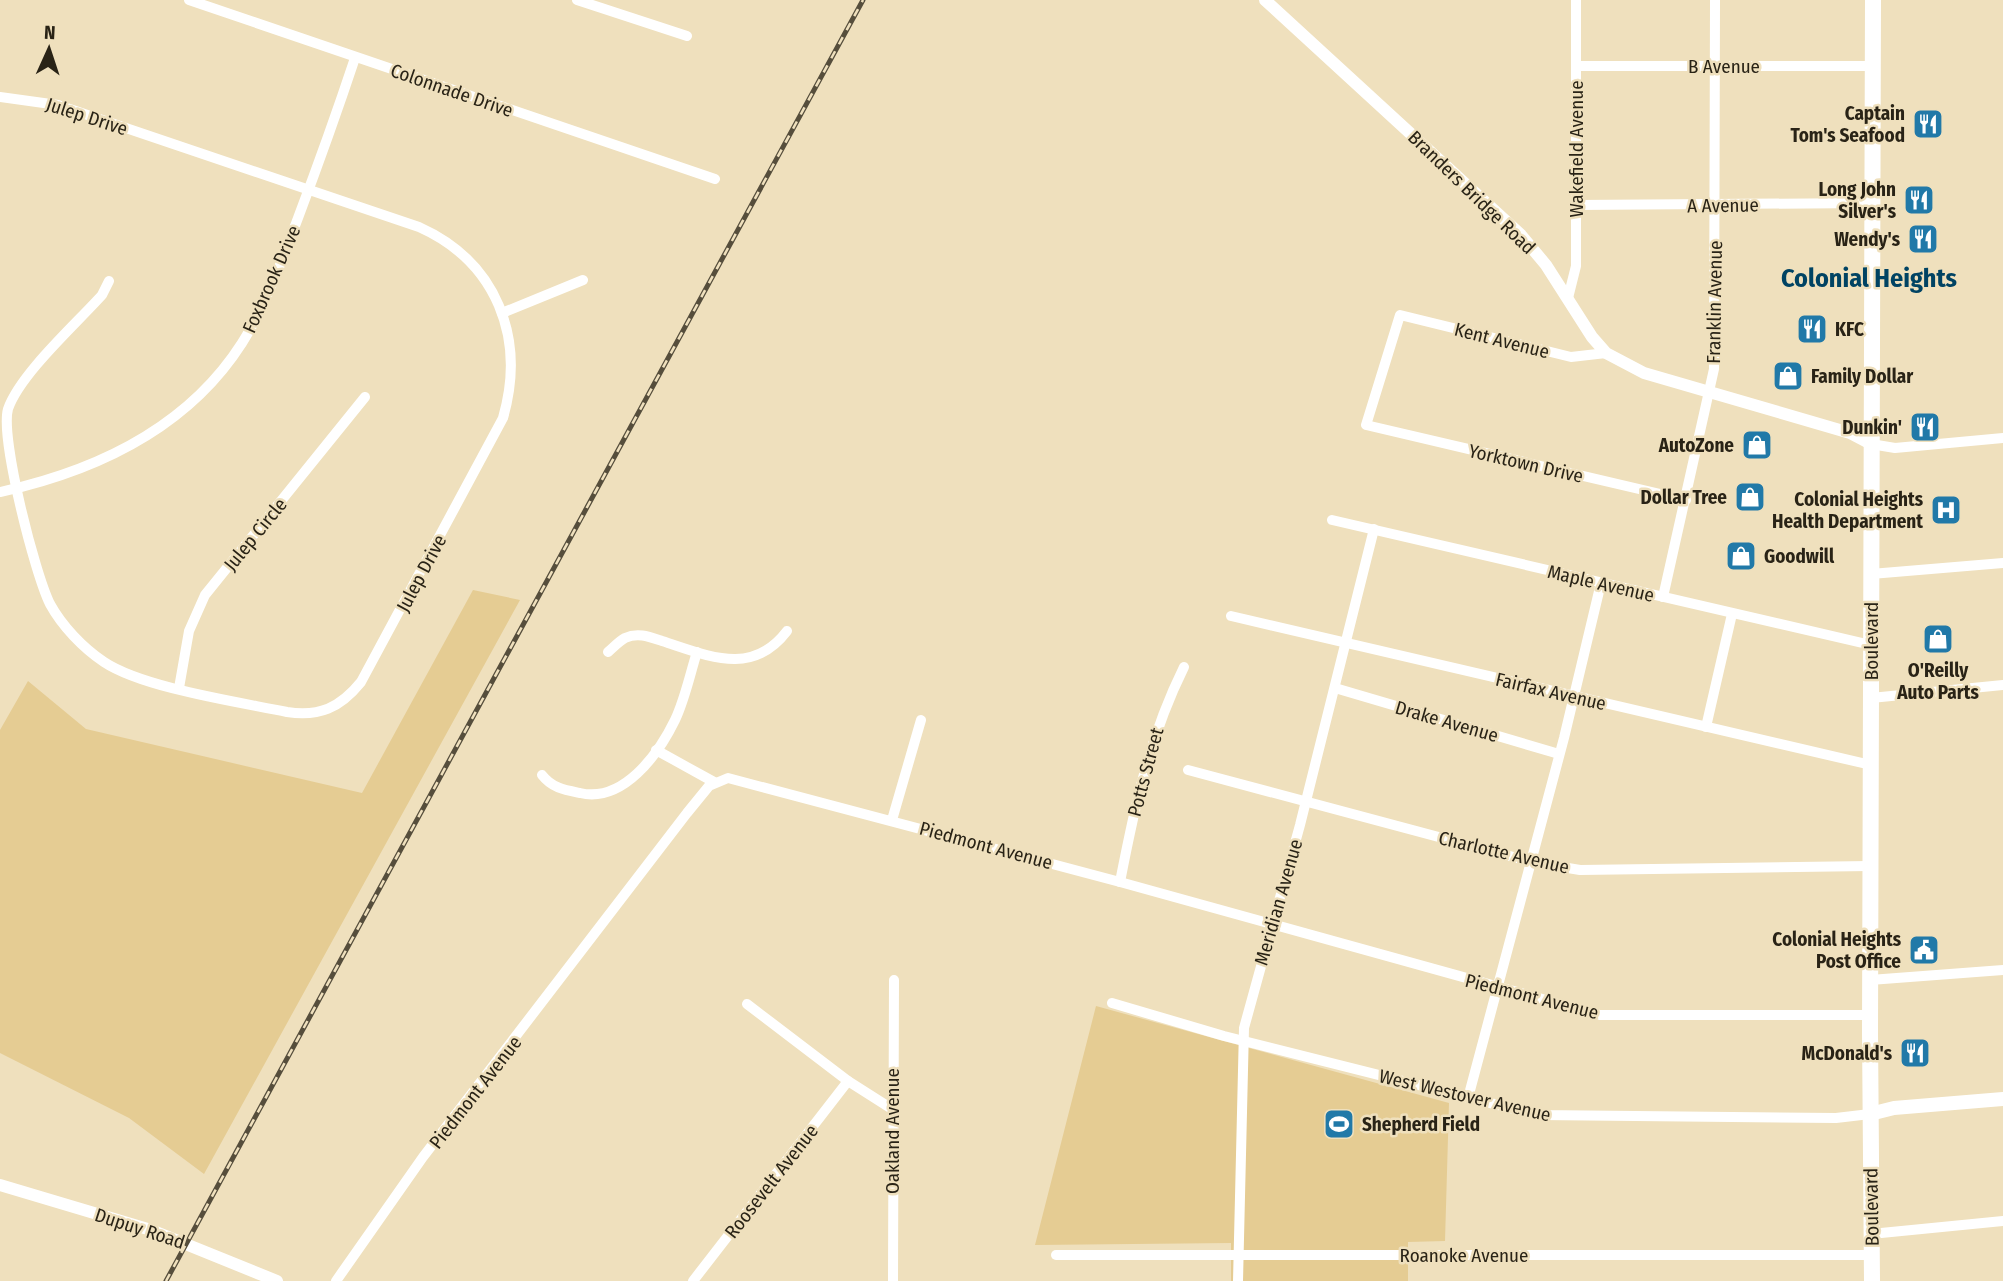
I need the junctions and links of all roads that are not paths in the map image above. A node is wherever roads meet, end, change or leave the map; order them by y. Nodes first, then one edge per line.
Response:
1 (189, 0) edge
2 (1265, 0) edge
3 (1576, 0) edge
4 (1715, 0) edge
5 (1873, 0) edge
6 (581, 1) edge
7 (687, 36) dead end
8 (355, 58) junction
9 (1576, 65) junction
10 (1715, 66) junction
11 (1872, 66) junction
12 (0, 97) edge
13 (715, 179) dead end
14 (309, 189) junction
15 (1871, 203) junction
16 (1576, 205) junction
17 (1715, 205) junction
18 (583, 280) dead end
19 (109, 281) dead end
20 (1568, 298) junction
21 (502, 313) junction
22 (1605, 353) junction
23 (1711, 392) junction
24 (365, 397) dead end
25 (1366, 425) joint
26 (2003, 438) edge
27 (1871, 444) junction
28 (17, 488) junction
29 (0, 492) edge
30 (1686, 500) junction
31 (1332, 520) dead end
32 (1374, 529) junction
33 (2003, 563) edge
34 (1871, 574) junction
35 (1601, 583) junction
36 (1662, 597) junction
37 (1732, 614) junction
38 (1231, 616) dead end
39 (788, 631) dead end
40 (1346, 643) junction
41 (1871, 645) junction
42 (608, 652) dead end
43 (697, 652) junction
44 (1184, 667) dead end
45 (2003, 685) edge
46 (179, 688) junction
47 (1335, 688) junction
48 (1573, 696) junction
49 (1871, 698) junction
50 (921, 720) dead end
51 (1706, 727) junction
52 (656, 750) junction
53 (1559, 754) junction
54 (1871, 765) junction
55 (1188, 769) dead end
56 (542, 775) dead end
57 (715, 782) junction
58 (1306, 801) junction
59 (892, 820) junction
60 (1532, 862) junction
61 (1870, 866) junction
62 (1120, 881) junction
63 (1272, 925) junction
64 (2003, 970) edge
65 (894, 980) dead end
66 (1870, 980) junction
67 (1498, 988) junction
68 (1112, 1003) dead end
69 (747, 1004) dead end
70 (1870, 1015) junction
71 (1242, 1041) junction
72 (848, 1082) junction
73 (1468, 1098) junction
74 (2003, 1099) edge
75 (892, 1109) junction
76 (1870, 1114) junction
77 (0, 1185) edge
78 (2003, 1220) edge
79 (1871, 1234) junction
80 (1056, 1255) dead end
81 (1239, 1255) junction
82 (1872, 1255) junction
83 (270, 1280) edge
84 (336, 1281) edge
85 (693, 1281) edge
86 (892, 1281) edge
87 (1238, 1281) edge
88 (1872, 1281) edge

1 - 8 street, Colonnade Drive
2 - 20 street, Branders Bridge Road
3 - 9 street, Wakefield Avenue
4 - 10 street, Franklin Avenue
5 - 11 main road, Boulevard
6 - 7 street
8 - 13 street, Colonnade Drive
8 - 14 street, Foxbrook Drive
9 - 10 street, B Avenue
9 - 16 street, Wakefield Avenue
10 - 11 street, B Avenue
10 - 17 street, Franklin Avenue
11 - 15 main road, Boulevard
12 - 14 street, Julep Drive
14 - 21 street, Julep Drive
14 - 28 street, Foxbrook Drive
15 - 17 street, A Avenue
15 - 27 main road, Boulevard
16 - 17 street, A Avenue
16 - 20 street, Wakefield Avenue
17 - 23 street, Franklin Avenue
18 - 21 street
19 - 28 street, Julep Drive
20 - 22 street, Branders Bridge Road
21 - 46 street, Julep Drive
22 - 23 street, Branders Bridge Road
22 - 25 street, Kent Avenue
23 - 27 street, Branders Bridge Road
23 - 30 street, Franklin Avenue
24 - 46 street, Julep Circle
25 - 30 street, Yorktown Drive
26 - 27 street
27 - 34 main road, Boulevard
28 - 29 street, Foxbrook Drive
28 - 46 street, Julep Drive
30 - 36 street, Franklin Avenue
31 - 32 street, Maple Avenue
32 - 35 street, Maple Avenue
32 - 40 street, Meridian Avenue
33 - 34 street
34 - 41 main road, Boulevard
35 - 36 street, Maple Avenue
35 - 48 street
36 - 37 street, Maple Avenue
37 - 41 street, Maple Avenue
37 - 51 street
38 - 40 street, Fairfax Avenue
39 - 43 street
40 - 47 street, Meridian Avenue
40 - 48 street, Fairfax Avenue
41 - 49 main road, Boulevard
42 - 43 street
43 - 52 street
44 - 62 street, Potts Street
45 - 49 street
47 - 53 street, Drake Avenue
47 - 58 street, Meridian Avenue
48 - 51 street, Fairfax Avenue
48 - 53 street
49 - 54 main road, Boulevard
50 - 59 street
51 - 54 street, Fairfax Avenue
52 - 56 street
52 - 57 street
53 - 60 street
54 - 61 main road, Boulevard
55 - 58 street, Charlotte Avenue
57 - 59 street, Piedmont Avenue
57 - 84 street, Piedmont Avenue
58 - 60 street, Charlotte Avenue
58 - 63 street, Meridian Avenue
59 - 62 street, Piedmont Avenue
60 - 61 street, Charlotte Avenue
60 - 67 street
61 - 66 main road, Boulevard
62 - 63 street, Piedmont Avenue
63 - 67 street, Piedmont Avenue
63 - 71 street, Meridian Avenue
64 - 66 street
65 - 75 street, Oakland Avenue
66 - 70 main road, Boulevard
67 - 70 street, Piedmont Avenue
67 - 73 street
68 - 71 street, West Westover Avenue
69 - 72 street
70 - 76 main road, Boulevard
71 - 73 street, West Westover Avenue
71 - 81 street, Meridian Avenue
72 - 75 street
72 - 85 street, Roosevelt Avenue
73 - 76 street, West Westover Avenue
74 - 76 main road
75 - 86 street, Oakland Avenue
76 - 79 main road, Boulevard
77 - 83 street, Dupuy Road
78 - 79 street
79 - 82 main road, Boulevard
80 - 81 street, Roanoke Avenue
81 - 82 street, Roanoke Avenue
81 - 87 street, Meridian Avenue
82 - 88 main road, Boulevard

